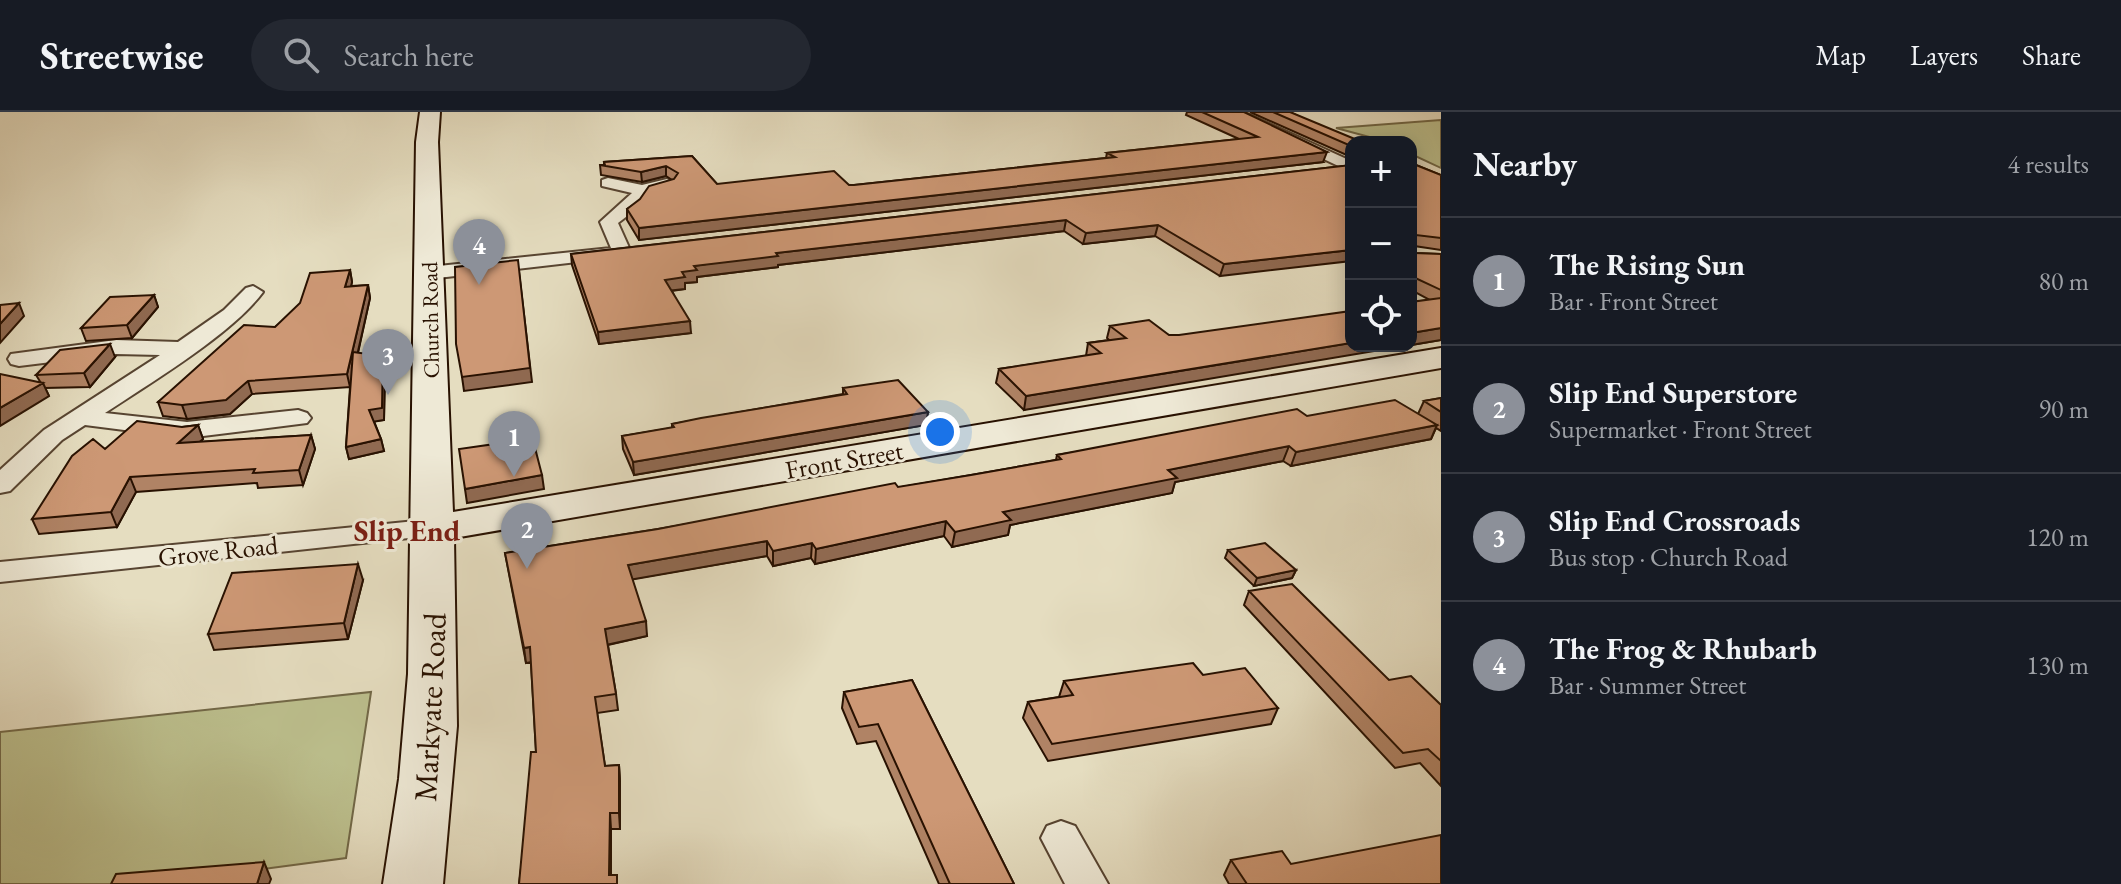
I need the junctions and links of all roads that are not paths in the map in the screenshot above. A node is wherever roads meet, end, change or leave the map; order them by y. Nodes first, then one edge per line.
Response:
1 (430, 112) edge
2 (1232, 112) edge
3 (1345, 164) edge
4 (1345, 168) edge
5 (1312, 172) edge
6 (608, 183) edge
7 (667, 184) edge
8 (642, 190) junction
9 (429, 273) junction
10 (253, 292) dead end
11 (182, 349) junction
12 (1441, 358) edge
13 (19, 359) dead end
14 (78, 417) junction
15 (298, 418) dead end
16 (0, 485) edge
17 (436, 528) junction
18 (0, 572) edge
19 (1061, 838) dead end
20 (413, 884) edge
21 (1087, 884) edge

1 - 9 main road, Church Road
2 - 3 street
4 - 5 street
6 - 8 street
7 - 8 street
8 - 9 street
9 - 17 main road, Church Road
10 - 11 street
11 - 13 street
11 - 14 street
12 - 17 main road, Front Street
14 - 15 street
14 - 16 street
17 - 18 street, Grove Road
17 - 20 main road, Markyate Road
19 - 21 street

